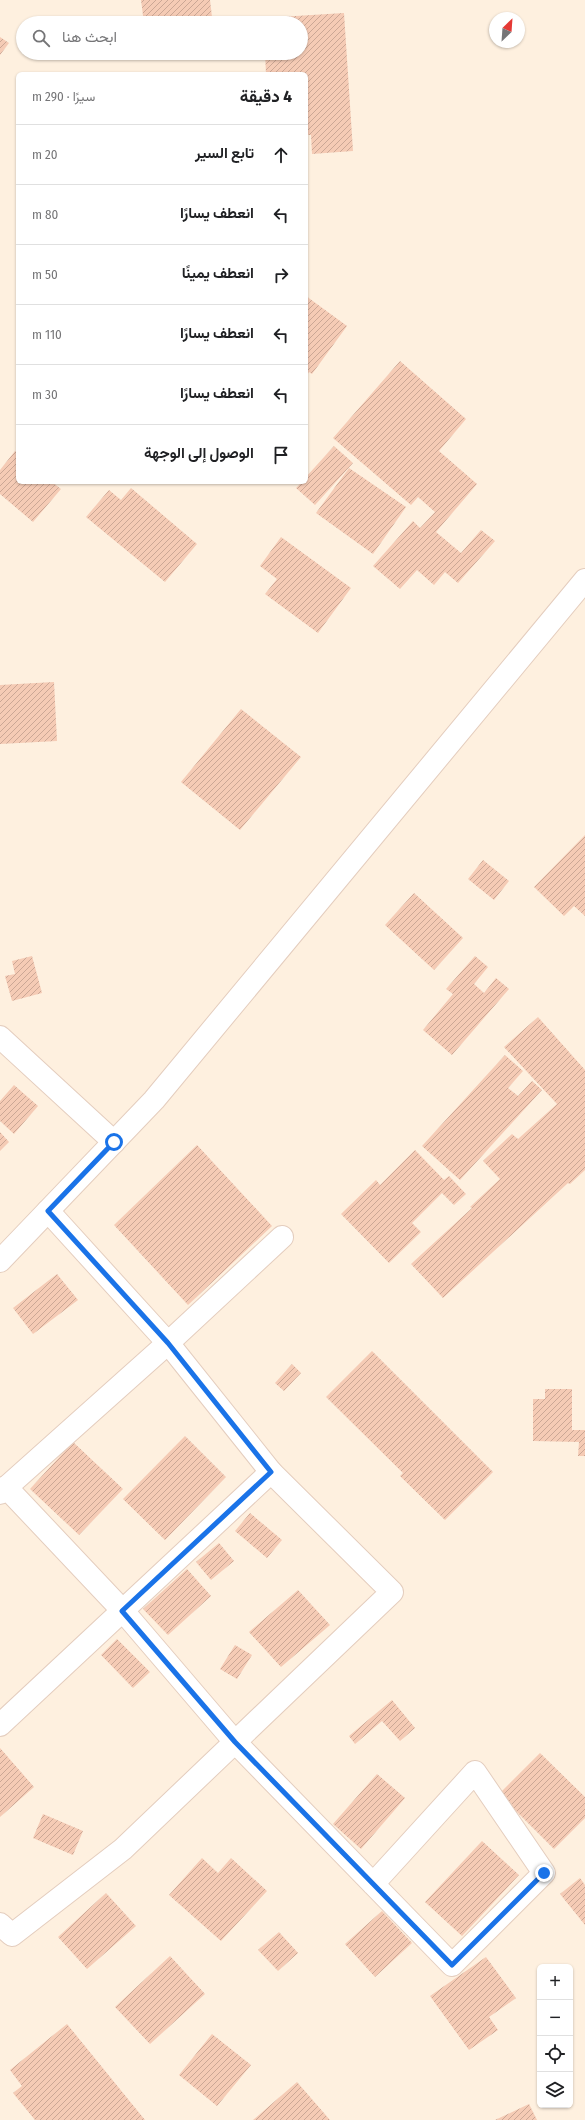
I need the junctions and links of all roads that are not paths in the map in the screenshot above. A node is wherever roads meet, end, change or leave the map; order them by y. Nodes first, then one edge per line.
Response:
1 (585, 580) edge
2 (0, 1037) edge
3 (114, 1142) junction
4 (48, 1211) junction
5 (282, 1237) dead end
6 (0, 1261) edge
7 (168, 1343) junction
8 (271, 1472) junction
9 (3, 1490) edge
10 (122, 1611) junction
11 (0, 1725) edge
12 (235, 1742) junction
13 (373, 1884) junction
14 (0, 1924) edge

1 - 3 street
2 - 3 street
3 - 4 street
4 - 6 street
4 - 7 street
5 - 7 street
7 - 8 street
7 - 9 street
8 - 10 street
8 - 12 street
9 - 10 street
10 - 11 street
10 - 12 street
12 - 13 street
12 - 14 street
13 - 13 street

